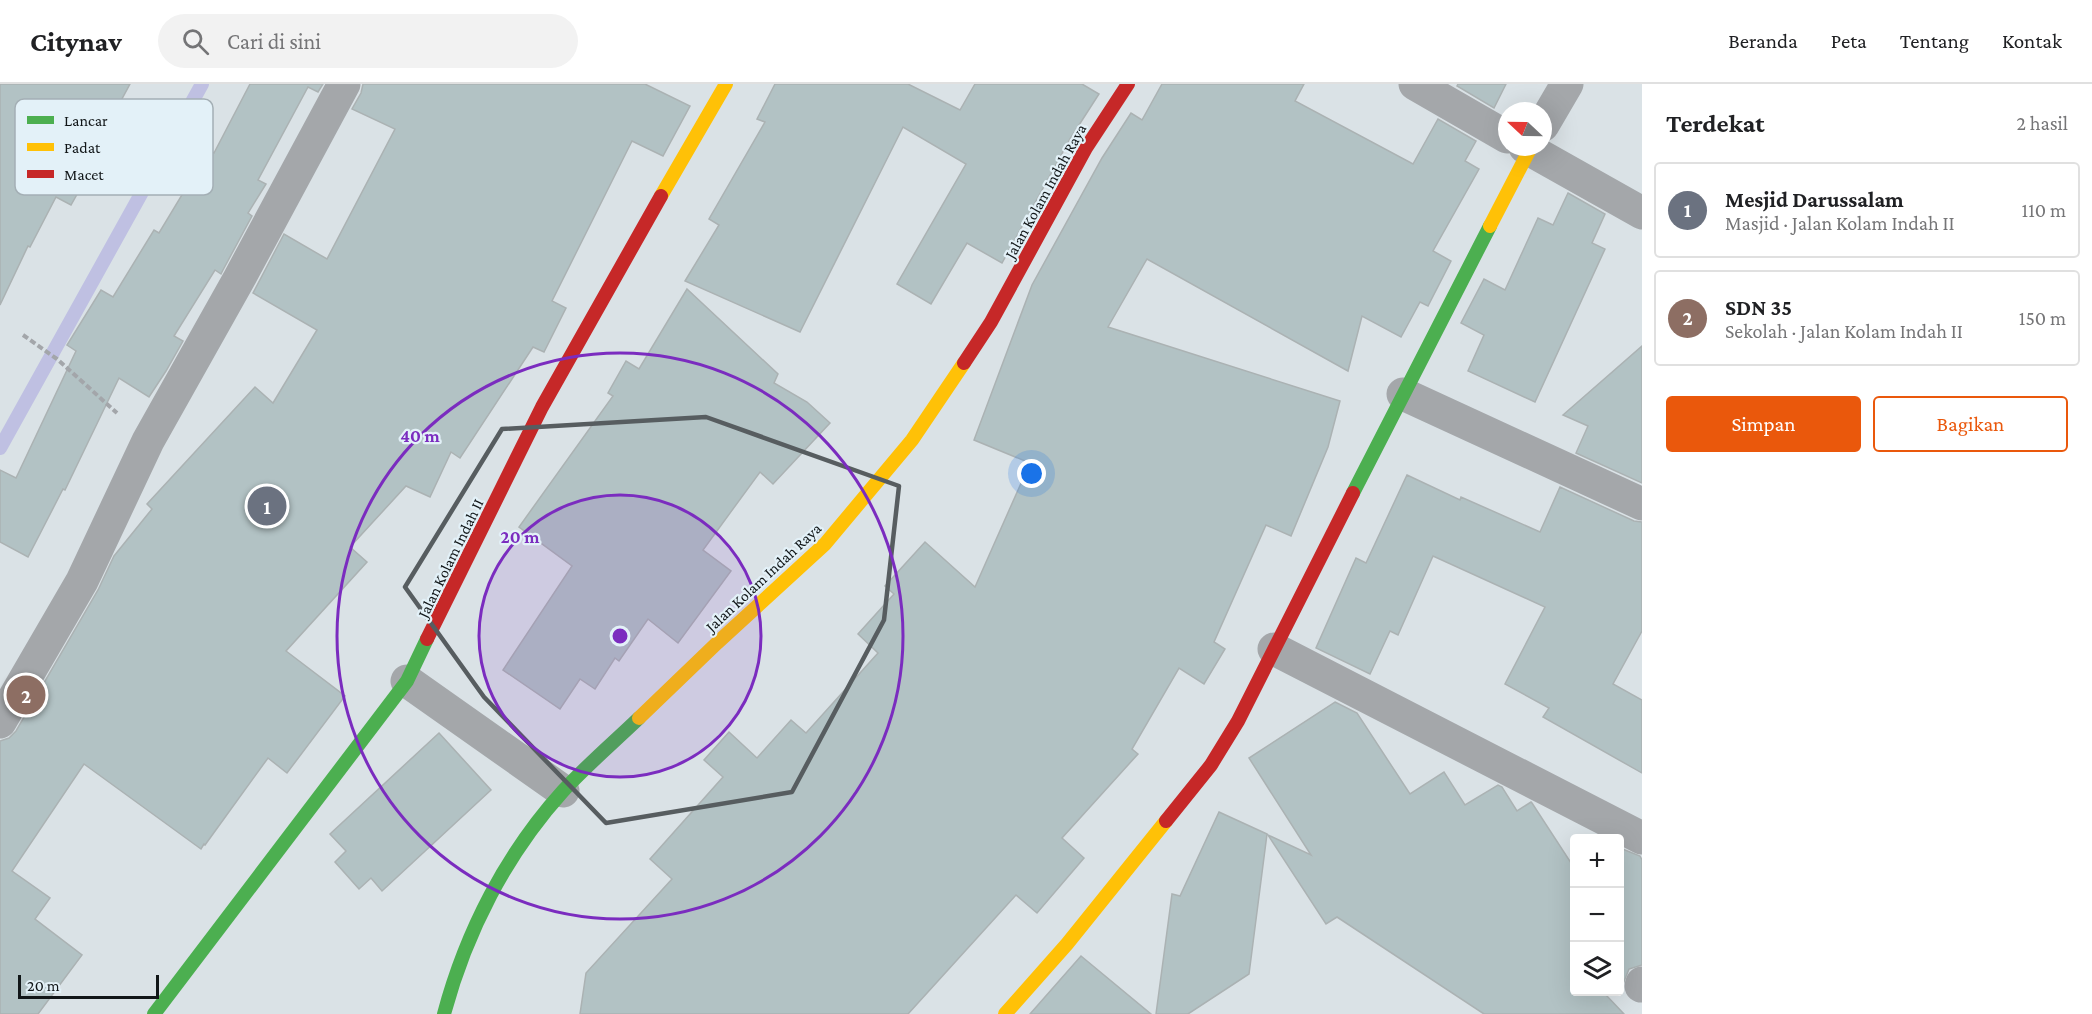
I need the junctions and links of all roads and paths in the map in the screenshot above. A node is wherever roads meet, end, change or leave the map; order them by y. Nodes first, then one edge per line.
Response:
1 (344, 84) edge
2 (726, 84) edge
3 (1128, 84) edge
4 (1414, 84) edge
5 (1567, 84) edge
6 (1552, 105) edge
7 (1498, 126) edge
8 (1520, 156) edge
9 (1551, 156) edge
10 (1642, 213) edge
11 (22, 335) dead end
12 (1403, 394) junction
13 (148, 441) junction
14 (1642, 504) edge
15 (1274, 649) junction
16 (407, 681) junction
17 (0, 722) edge
18 (563, 791) junction
19 (1642, 838) edge
20 (154, 1014) edge
21 (444, 1014) edge
22 (1005, 1014) edge

1 - 13 street
2 - 16 street, Jalan Kolam Indah II
3 - 18 street, Jalan Kolam Indah Raya
4 - 7 street
5 - 6 street
8 - 12 street
9 - 10 street
11 - 13 path
12 - 14 street
12 - 15 street
13 - 17 street
15 - 19 street
15 - 22 street
16 - 18 street
16 - 20 street, Jalan Kolam Indah II
18 - 21 street, Jalan Kolam Indah Raya

